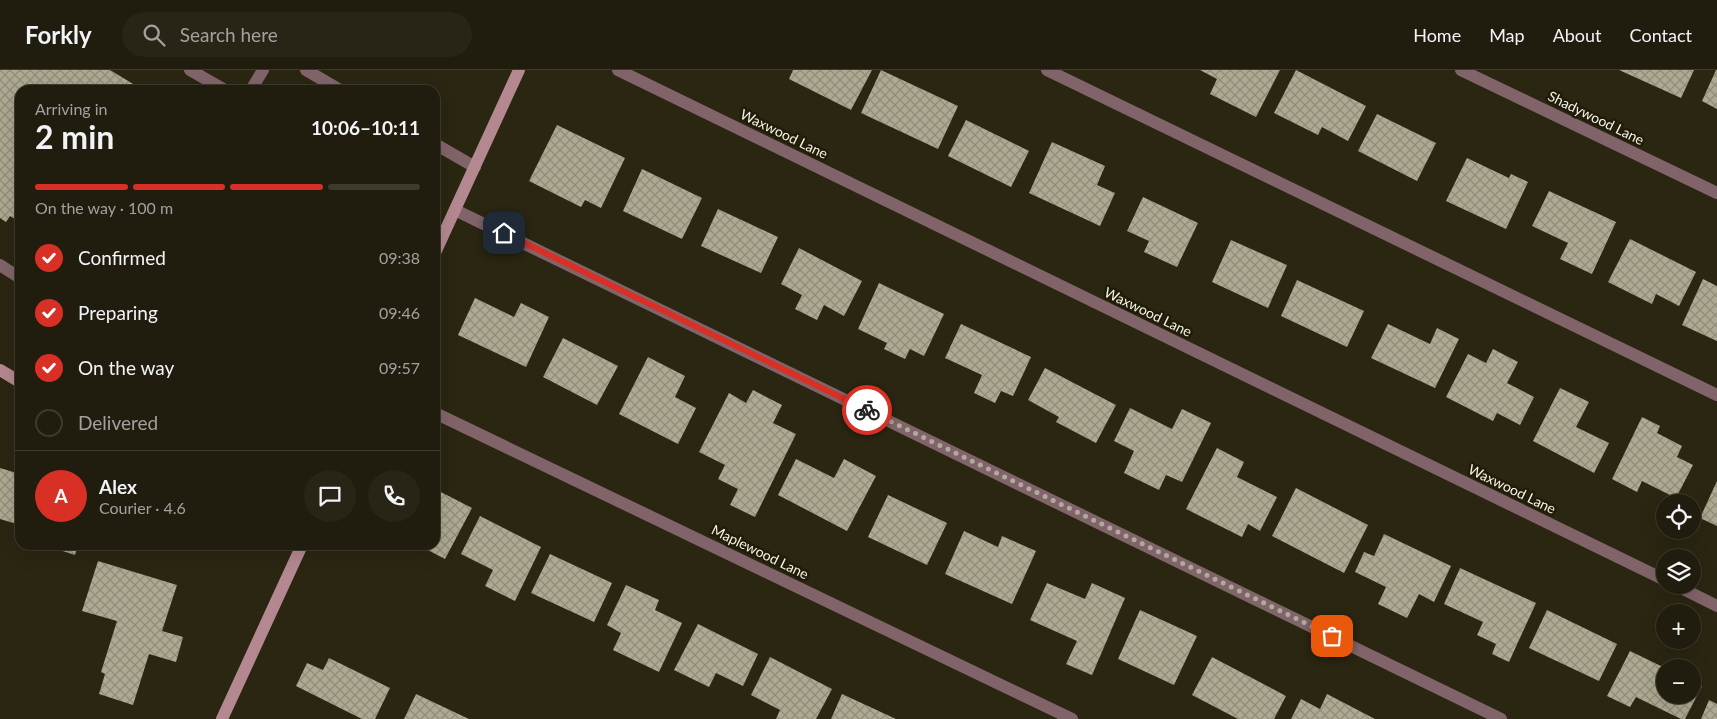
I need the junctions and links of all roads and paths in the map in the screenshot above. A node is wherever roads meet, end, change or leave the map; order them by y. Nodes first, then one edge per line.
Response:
1 (190, 70) edge
2 (263, 70) edge
3 (306, 70) edge
4 (519, 70) edge
5 (618, 70) edge
6 (1047, 70) edge
7 (1461, 70) edge
8 (216, 85) edge
9 (255, 85) edge
10 (332, 85) edge
11 (440, 147) edge
12 (475, 166) junction
13 (1717, 193) edge
14 (455, 210) junction
15 (440, 242) edge
16 (0, 265) edge
17 (15, 275) edge
18 (0, 370) edge
19 (15, 379) edge
20 (1717, 395) edge
21 (440, 415) edge
22 (296, 550) edge
23 (1656, 576) edge
24 (1693, 594) edge
25 (1717, 606) edge
26 (222, 719) edge
27 (1072, 719) edge
28 (1501, 719) edge

1 - 8 street
2 - 9 street
3 - 10 street
4 - 12 main road
5 - 23 street, Waxwood Lane
6 - 20 street
7 - 13 street, Shadywood Lane
11 - 12 street
12 - 14 main road
14 - 15 main road
14 - 28 street
16 - 17 street
18 - 19 main road
21 - 27 street, Maplewood Lane
22 - 26 main road
24 - 25 street

